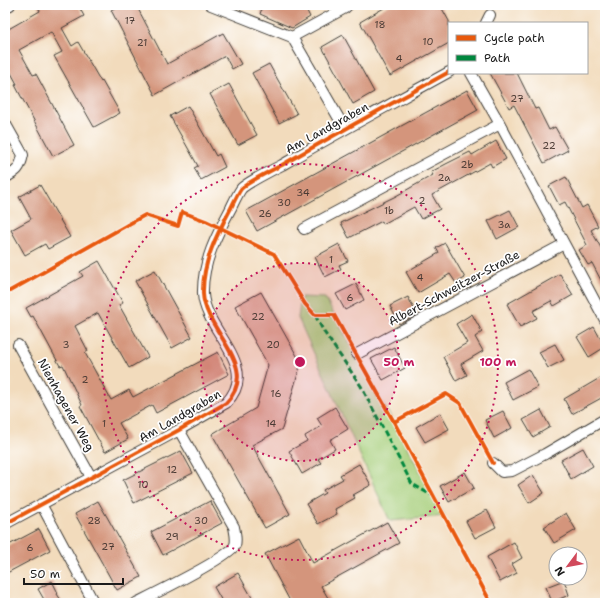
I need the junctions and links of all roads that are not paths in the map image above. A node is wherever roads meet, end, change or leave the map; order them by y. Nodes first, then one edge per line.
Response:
1 (10, 5) edge
2 (211, 5) edge
3 (348, 5) edge
4 (5, 8) edge
5 (292, 37) junction
6 (448, 73) edge
7 (472, 74) edge
8 (5, 123) edge
9 (500, 124) junction
10 (345, 129) junction
11 (5, 178) edge
12 (304, 229) dead end
13 (564, 244) junction
14 (605, 320) edge
15 (18, 345) dead end
16 (357, 354) dead end
17 (605, 419) edge
18 (179, 430) junction
19 (493, 463) dead end
20 (91, 477) junction
21 (41, 504) junction
22 (5, 524) edge
23 (94, 603) edge
24 (136, 603) edge

1 - 4 street
2 - 5 street
3 - 5 street
5 - 10 street
6 - 10 street, Am Landgraben
7 - 9 street
8 - 11 street
9 - 12 street
9 - 13 street
10 - 18 street, Am Landgraben
13 - 14 street
13 - 16 street, Albert-Schweitzer-Straße
15 - 20 street, Nienhagener Weg
17 - 19 street
18 - 20 street, Am Landgraben
18 - 24 street
20 - 21 street, Am Landgraben
21 - 22 street, Am Landgraben
21 - 23 street

